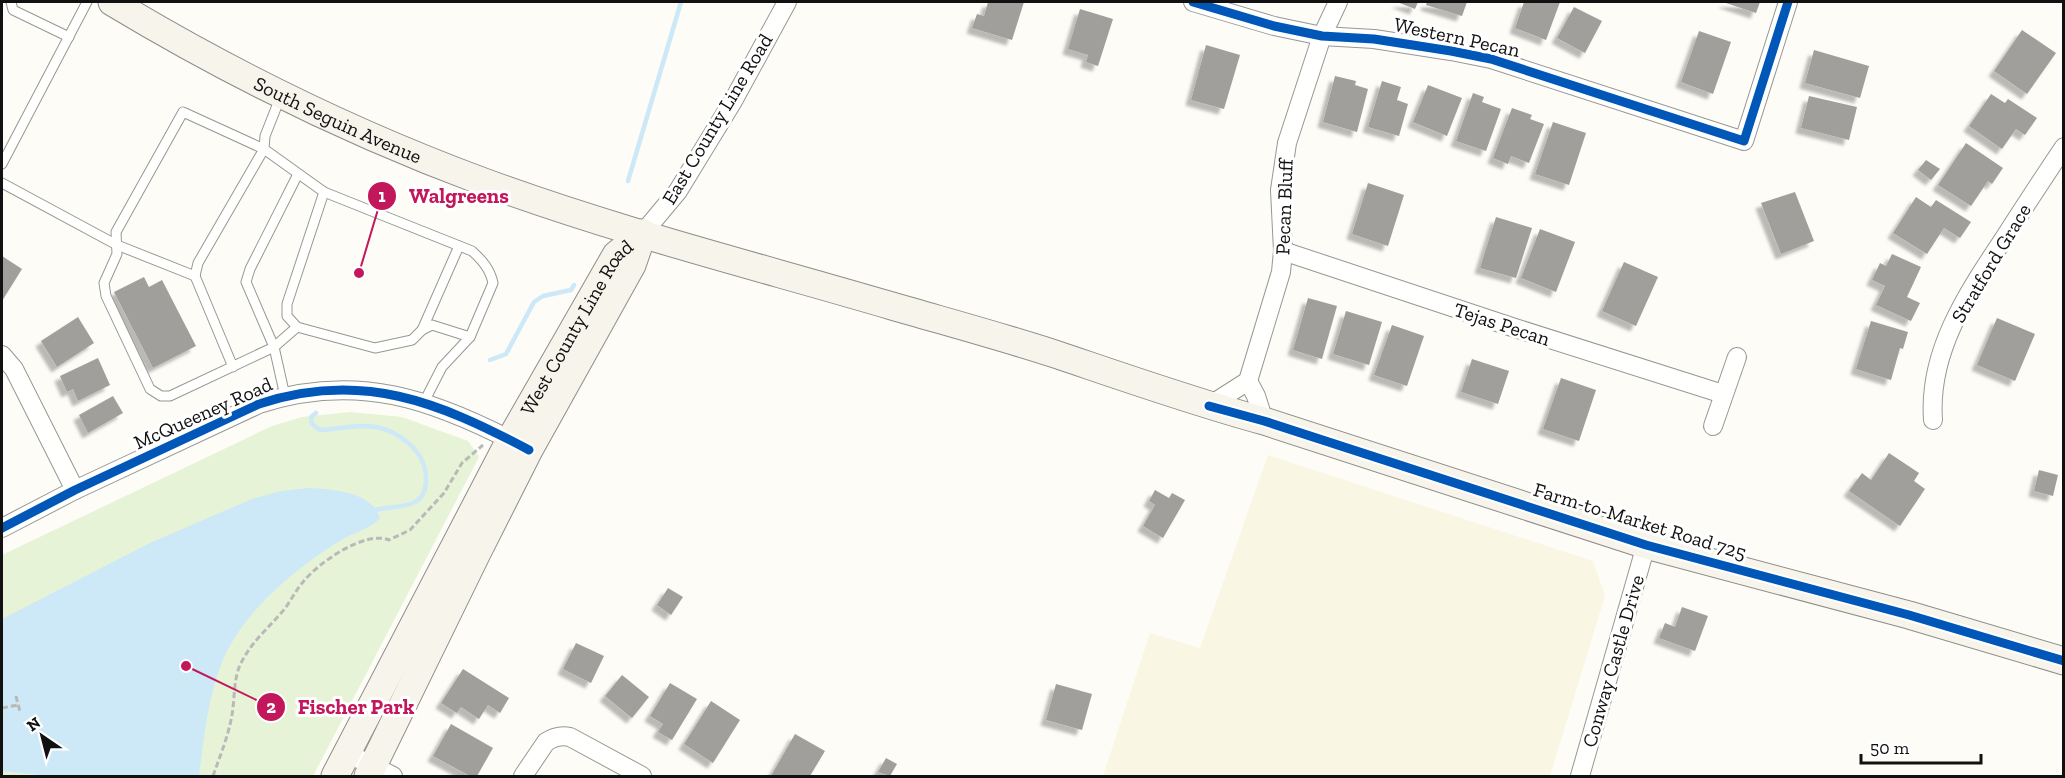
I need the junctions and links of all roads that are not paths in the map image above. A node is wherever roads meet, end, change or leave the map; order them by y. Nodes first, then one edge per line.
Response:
1 (11, 2) edge
2 (87, 2) edge
3 (112, 2) edge
4 (787, 2) edge
5 (1193, 2) edge
6 (1338, 2) edge
7 (1788, 2) edge
8 (1322, 36) junction
9 (69, 37) junction
10 (281, 95) junction
11 (2064, 147) edge
12 (264, 148) junction
13 (2, 164) edge
14 (298, 174) junction
15 (2, 183) edge
16 (324, 192) junction
17 (643, 233) junction
18 (117, 245) junction
19 (459, 246) junction
20 (1282, 251) junction
21 (195, 276) junction
22 (297, 327) junction
23 (422, 330) junction
24 (470, 338) junction
25 (274, 347) junction
26 (1737, 357) dead end
27 (6, 366) edge
28 (233, 367) junction
29 (1248, 381) junction
30 (1723, 394) junction
31 (285, 396) junction
32 (424, 402) junction
33 (1209, 406) junction
34 (1933, 420) dead end
35 (1264, 421) junction
36 (1713, 426) dead end
37 (519, 445) junction
38 (75, 490) junction
39 (2, 528) edge
40 (1646, 545) junction
41 (2064, 661) edge
42 (347, 753) junction
43 (378, 773) edge
44 (335, 777) edge
45 (523, 777) edge
46 (642, 777) edge
47 (1580, 777) edge

1 - 9 lane
2 - 9 lane
3 - 10 main road, South Seguin Avenue
4 - 17 street, East County Line Road
5 - 8 street, Western Pecan
6 - 8 street, Pecan Bluff
7 - 8 street, Western Pecan
8 - 20 street, Pecan Bluff
9 - 13 lane
10 - 12 lane
10 - 17 main road, South Seguin Avenue
11 - 34 street, Stratford Grace
12 - 14 lane
12 - 18 lane
12 - 21 lane
14 - 16 lane
14 - 25 lane
15 - 18 lane
16 - 19 lane
16 - 22 lane
17 - 33 main road, South Seguin Avenue
17 - 37 main road, West County Line Road
18 - 21 lane
18 - 28 lane
19 - 23 lane
19 - 24 lane
20 - 29 street, Pecan Bluff
20 - 30 street, Tejas Pecan
21 - 28 lane
22 - 23 lane
22 - 25 lane
23 - 24 lane
24 - 32 lane
25 - 28 lane
25 - 31 lane
26 - 30 street
27 - 38 street
29 - 33 street
29 - 35 street
30 - 36 street
31 - 32 street, McQueeney Road
31 - 38 street, McQueeney Road
32 - 37 street, McQueeney Road
33 - 35 main road, Farm-to-Market Road 725
35 - 40 main road, Farm-to-Market Road 725
37 - 42 main road, West County Line Road
37 - 43 main road, West County Line Road
38 - 39 street, McQueeney Road
40 - 41 main road, Farm-to-Market Road 725
40 - 47 street, Conway Castle Drive
42 - 43 street
42 - 44 main road, West County Line Road
45 - 46 street

